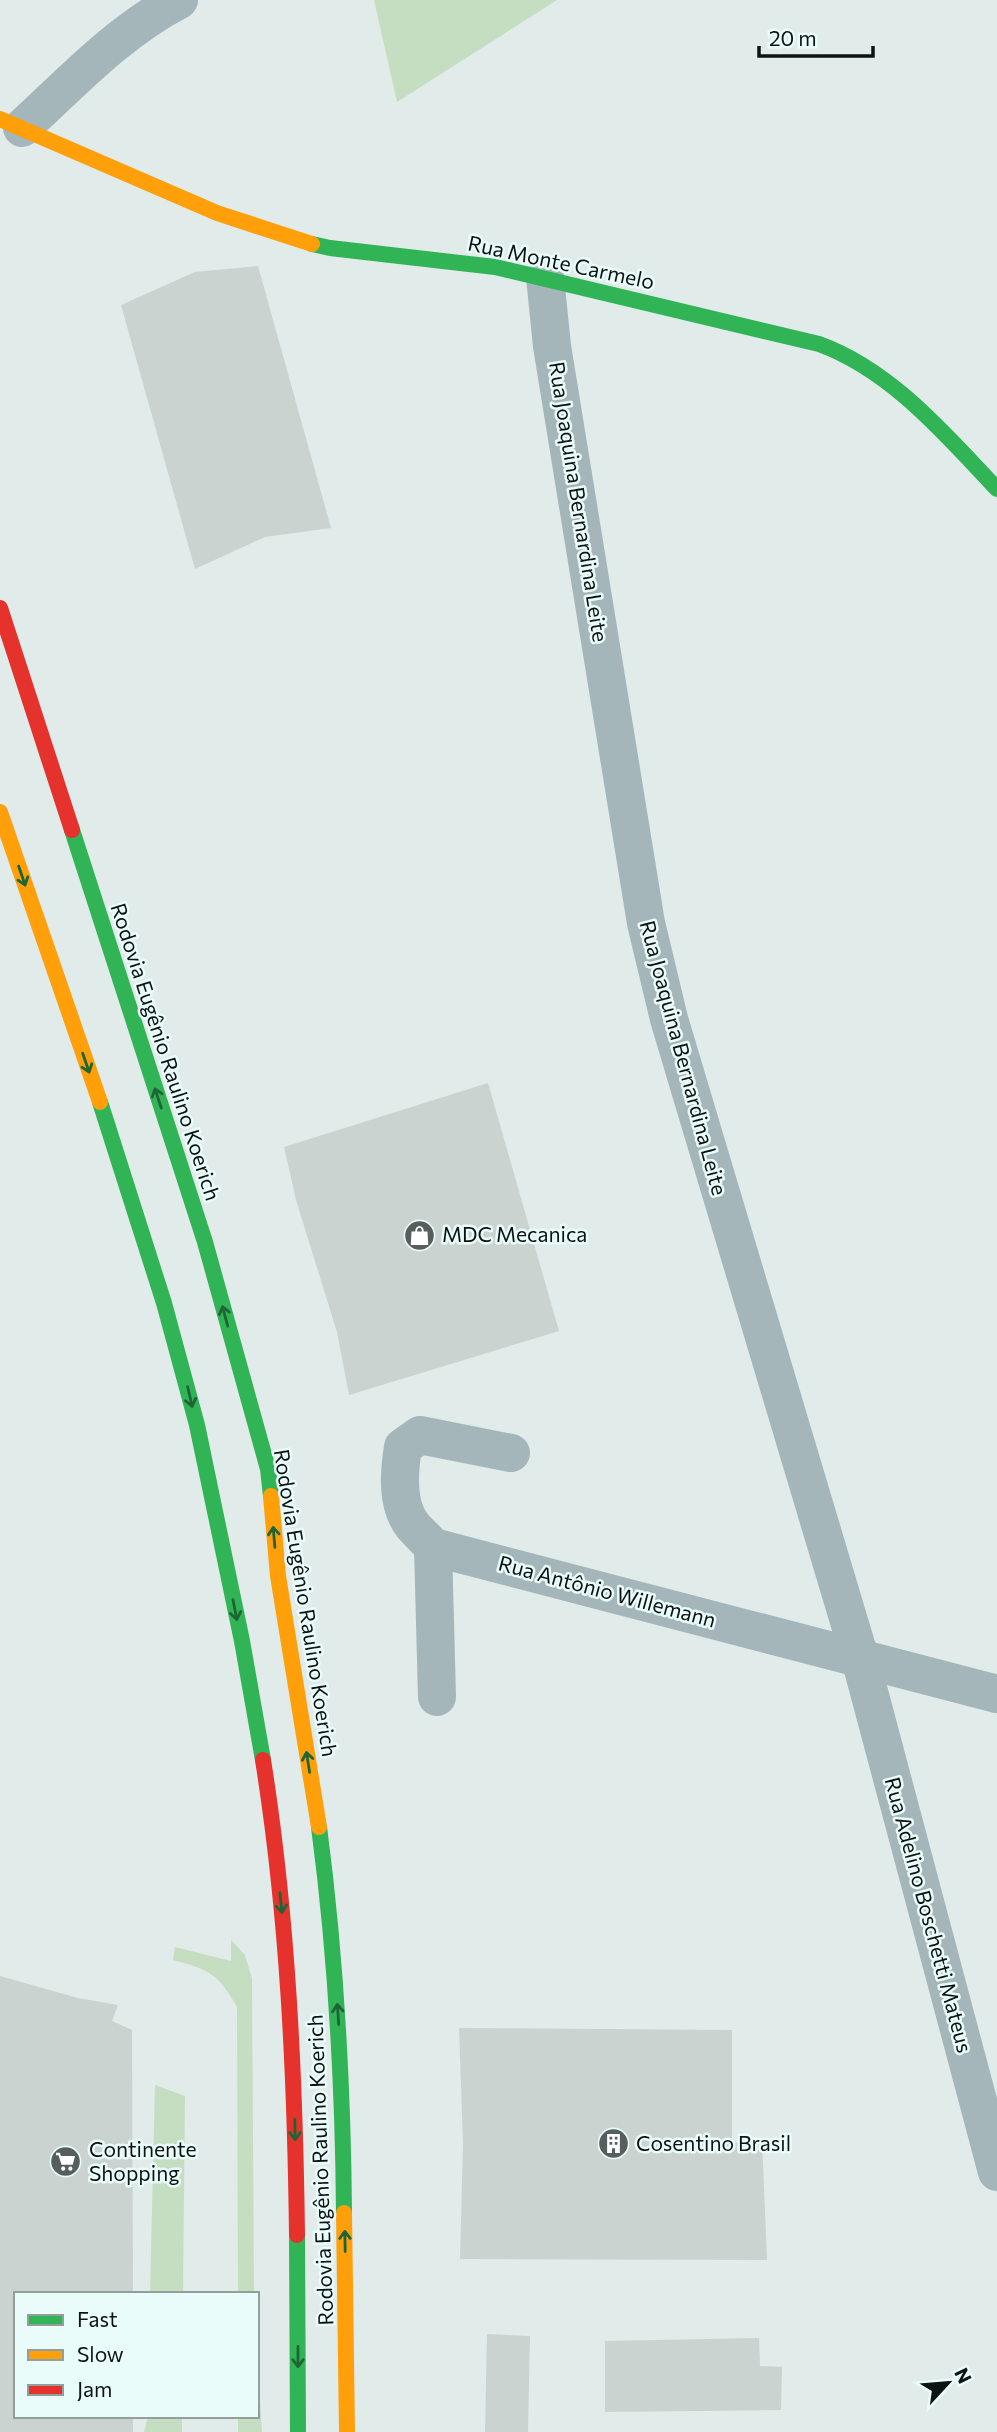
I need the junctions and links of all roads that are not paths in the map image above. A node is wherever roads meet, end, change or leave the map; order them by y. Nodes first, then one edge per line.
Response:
1 (179, 0) edge
2 (11, 124) edge
3 (545, 278) junction
4 (997, 489) edge
5 (0, 608) edge
6 (0, 811) edge
7 (511, 1453) dead end
8 (433, 1546) junction
9 (860, 1658) junction
10 (997, 1694) edge
11 (437, 1697) dead end
12 (997, 2172) edge
13 (298, 2432) edge
14 (347, 2432) edge

1 - 2 street
2 - 3 main road, Rua Monte Carmelo
3 - 4 main road, Rua Monte Carmelo
3 - 9 street, Rua Joaquina Bernardina Leite
14 -> 5 main road, Rodovia Eugênio Raulino Koerich
6 -> 13 main road, Rodovia Eugênio Raulino Koerich
7 - 8 street
8 - 9 street, Rua Antônio Willemann
8 - 11 street
9 - 10 street, Rua Antônio Willemann
9 - 12 street, Rua Adelino Boschetti Mateus

